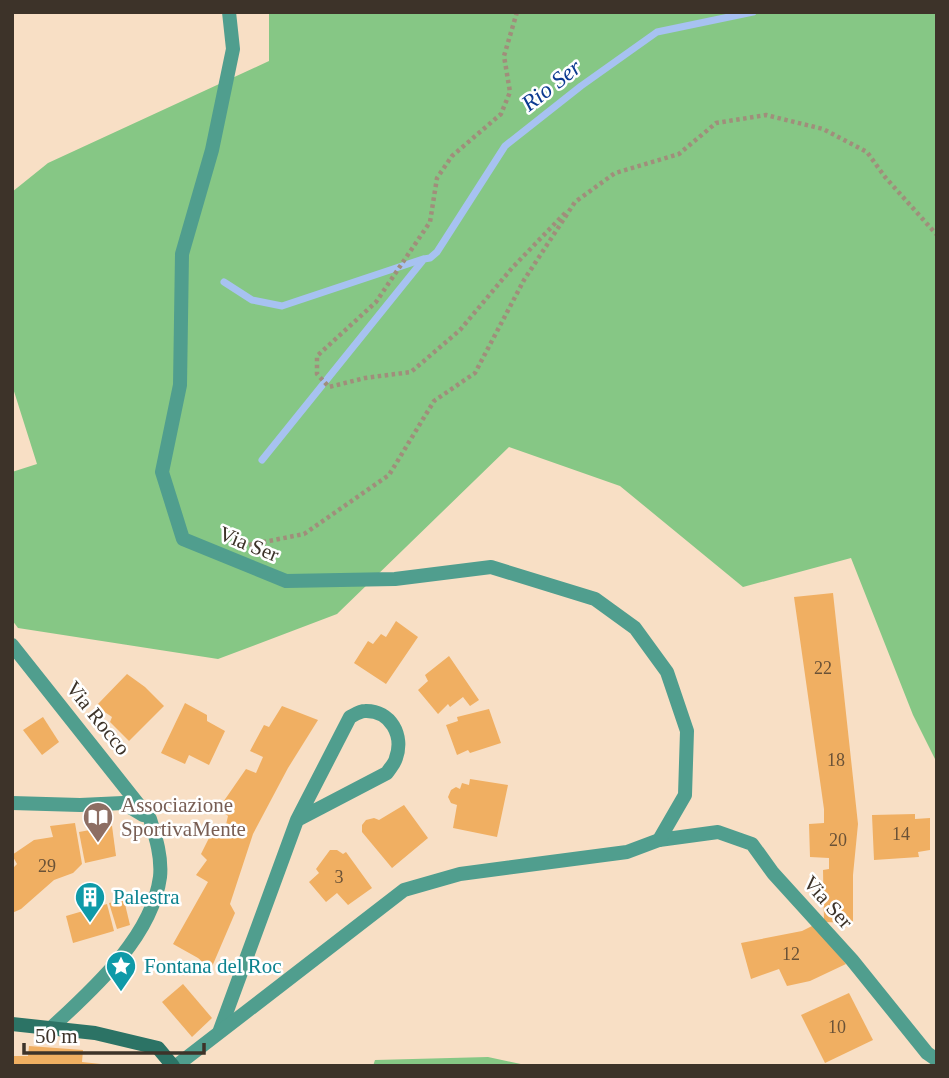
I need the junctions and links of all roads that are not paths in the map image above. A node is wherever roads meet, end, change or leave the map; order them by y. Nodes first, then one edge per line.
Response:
1 (229, 12) edge
2 (12, 645) edge
3 (12, 803) edge
4 (150, 819) junction
5 (297, 820) junction
6 (659, 840) junction
7 (12, 1024) edge
8 (51, 1028) junction
9 (219, 1031) junction
10 (937, 1059) edge
11 (175, 1066) edge

1 - 6 street, Via Ser
2 - 4 street, Via Rocco
3 - 4 street
4 - 8 street, Via Rocco
5 - 5 street
5 - 9 street
6 - 9 street, Via Ser
6 - 10 street, Via Ser
7 - 8 street
8 - 11 street
9 - 11 street, Via Ser

